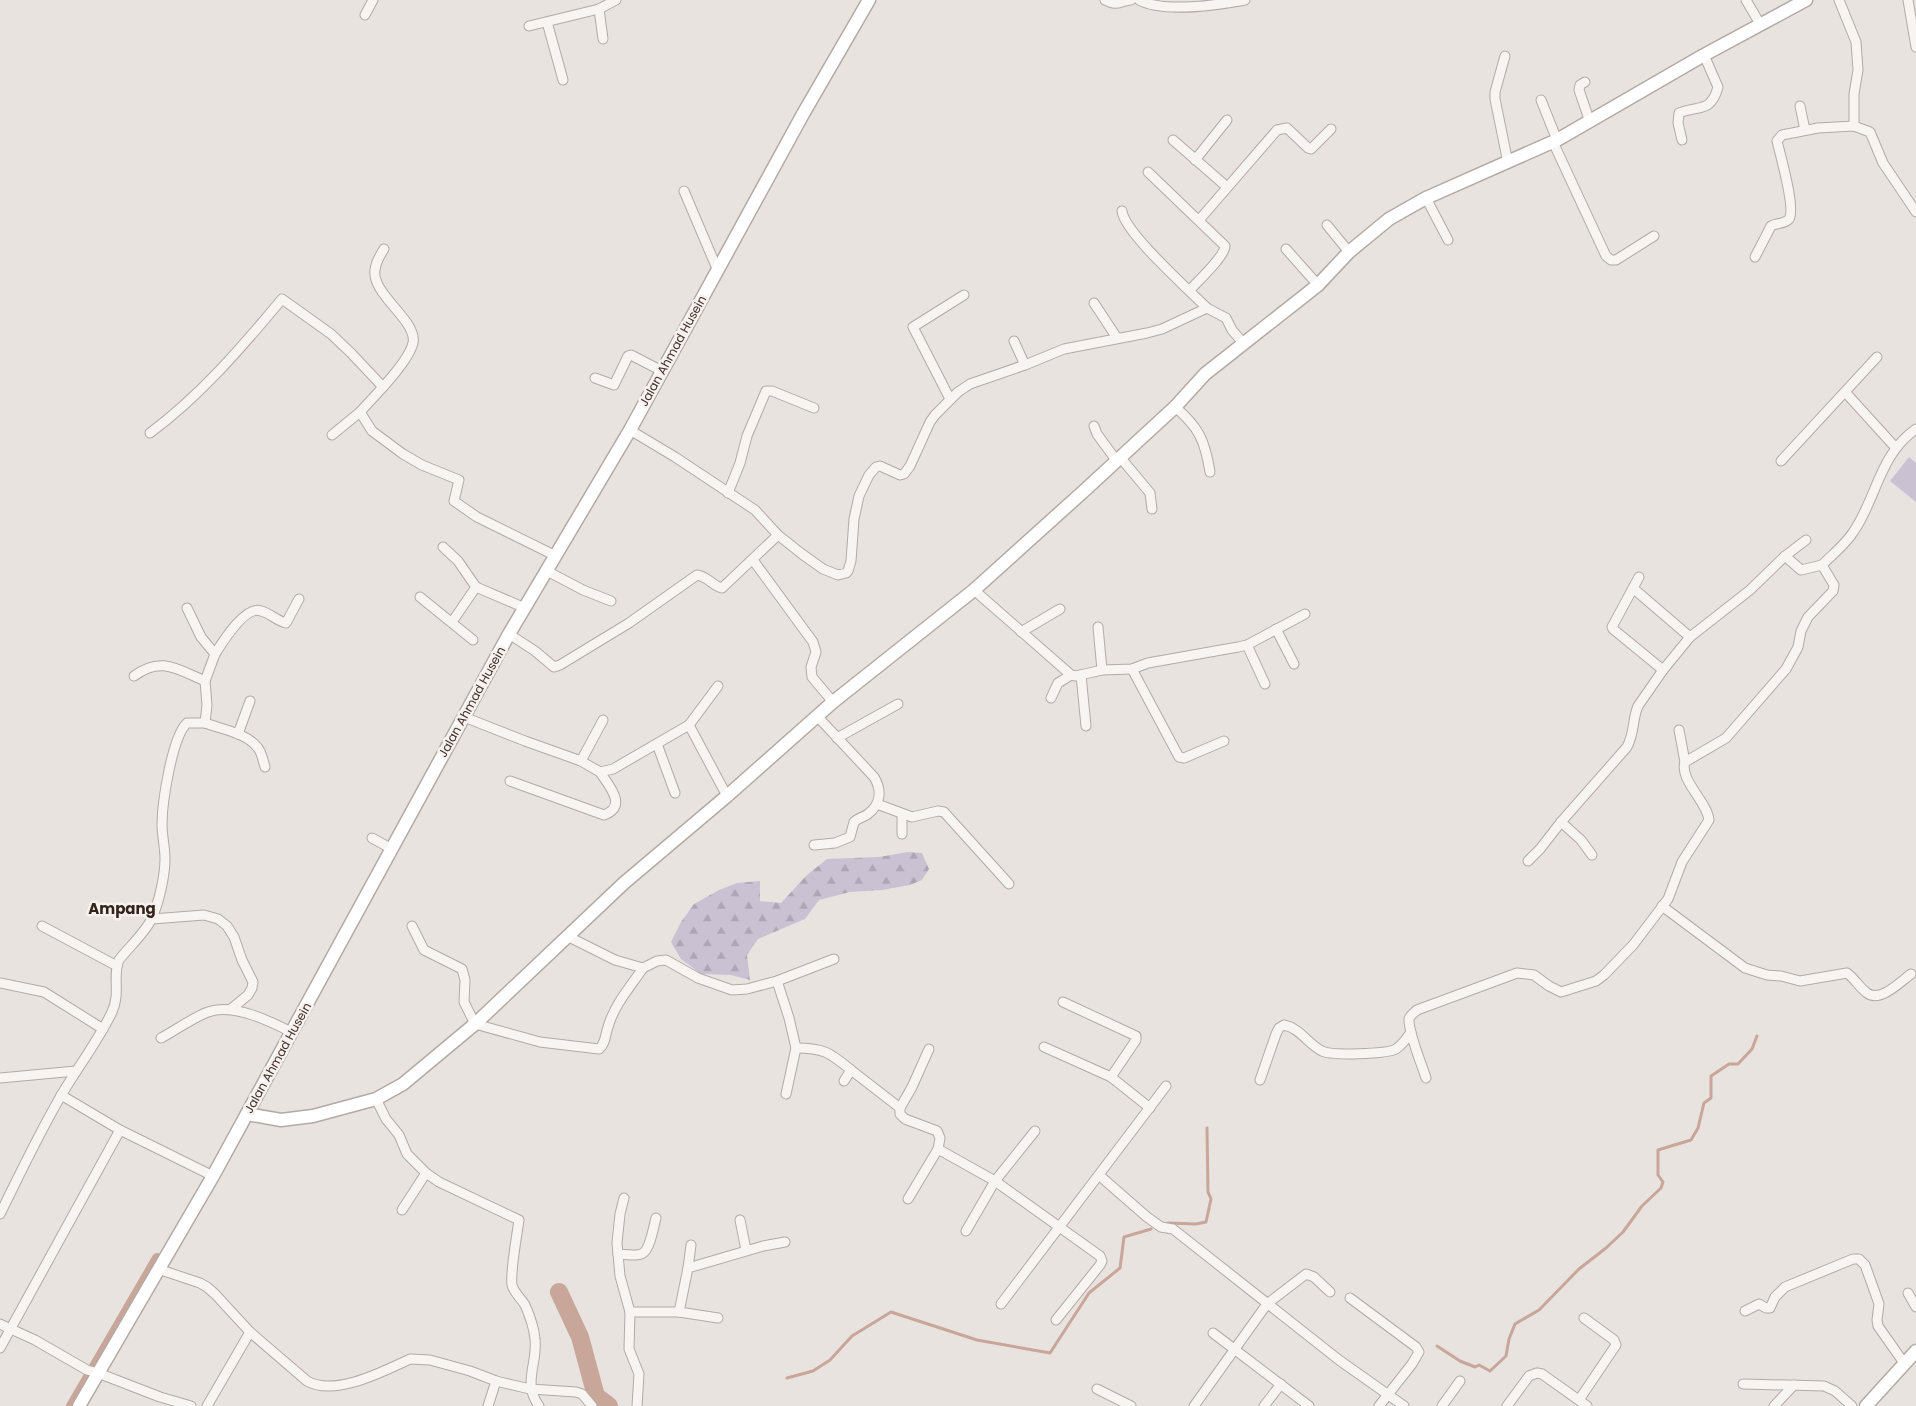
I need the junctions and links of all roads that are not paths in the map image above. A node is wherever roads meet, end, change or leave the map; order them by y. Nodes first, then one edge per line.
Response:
1 (373, 0) edge
2 (616, 0) edge
3 (869, 0) edge
4 (1104, 0) edge
5 (1131, 0) edge
6 (1139, 0) edge
7 (1244, 0) edge
8 (1746, 0) edge
9 (1806, 0) edge
10 (1839, 0) edge
11 (1908, 0) edge
12 (599, 9) junction
13 (365, 14) dead end
14 (547, 22) junction
15 (1760, 24) junction
16 (529, 26) dead end
17 (603, 39) dead end
18 (1916, 46) edge
19 (1704, 55) junction
20 (1505, 56) dead end
21 (563, 80) dead end
22 (1585, 82) dead end
23 (1541, 100) dead end
24 (1800, 106) dead end
25 (1227, 120) dead end
26 (1590, 122) junction
27 (1854, 126) junction
28 (1331, 129) dead end
29 (1805, 130) junction
30 (1173, 140) dead end
31 (1682, 140) dead end
32 (1555, 141) junction
33 (1195, 160) junction
34 (1508, 164) junction
35 (1148, 172) dead end
36 (1227, 188) junction
37 (684, 191) dead end
38 (1426, 198) junction
39 (1122, 211) dead end
40 (1916, 212) edge
41 (1200, 220) junction
42 (1326, 225) dead end
43 (1654, 236) dead end
44 (1448, 240) dead end
45 (384, 249) dead end
46 (1286, 249) dead end
47 (1349, 252) junction
48 (1755, 257) dead end
49 (718, 271) junction
50 (1318, 285) junction
51 (1190, 290) junction
52 (964, 295) dead end
53 (1094, 303) dead end
54 (1207, 308) junction
55 (1117, 338) junction
56 (1014, 341) dead end
57 (1243, 343) junction
58 (1878, 357) dead end
59 (1025, 365) junction
60 (662, 371) junction
61 (595, 378) dead end
62 (383, 387) junction
63 (1846, 393) junction
64 (950, 400) junction
65 (1175, 407) junction
66 (814, 408) dead end
67 (360, 412) junction
68 (1094, 426) dead end
69 (630, 430) junction
70 (1916, 430) edge
71 (150, 433) dead end
72 (332, 435) dead end
73 (1895, 448) junction
74 (1118, 459) junction
75 (1781, 461) dead end
76 (1210, 472) dead end
77 (728, 493) junction
78 (1152, 509) dead end
79 (778, 535) junction
80 (1806, 540) dead end
81 (443, 546) dead end
82 (556, 556) junction
83 (1785, 556) junction
84 (753, 560) junction
85 (1822, 565) junction
86 (547, 571) junction
87 (1639, 577) dead end
88 (476, 587) junction
89 (1634, 589) junction
90 (974, 590) junction
91 (420, 596) dead end
92 (299, 599) dead end
93 (610, 600) dead end
94 (187, 608) dead end
95 (524, 608) junction
96 (1060, 609) dead end
97 (1306, 614) dead end
98 (452, 622) junction
99 (1098, 627) dead end
100 (1276, 629) junction
101 (1021, 632) junction
102 (509, 634) junction
103 (1690, 638) junction
104 (473, 640) dead end
105 (1247, 645) junction
106 (215, 654) junction
107 (1294, 664) dead end
108 (1132, 669) junction
109 (1102, 670) junction
110 (1663, 670) junction
111 (1070, 675) junction
112 (1081, 675) junction
113 (134, 676) dead end
114 (205, 681) junction
115 (1265, 684) dead end
116 (718, 686) dead end
117 (1051, 698) dead end
118 (250, 701) dead end
119 (833, 702) junction
120 (898, 704) dead end
121 (464, 716) junction
122 (817, 716) junction
123 (603, 720) dead end
124 (205, 723) junction
125 (689, 725) junction
126 (1086, 726) dead end
127 (1679, 730) dead end
128 (238, 734) junction
129 (836, 738) junction
130 (1224, 741) dead end
131 (657, 744) junction
132 (581, 761) junction
133 (1685, 762) junction
134 (265, 766) dead end
135 (600, 772) junction
136 (510, 781) dead end
137 (675, 793) dead end
138 (728, 796) junction
139 (877, 804) junction
140 (902, 814) junction
141 (1561, 822) junction
142 (902, 834) dead end
143 (372, 838) dead end
144 (814, 845) dead end
145 (392, 849) junction
146 (1592, 855) dead end
147 (1528, 861) dead end
148 (1009, 884) dead end
149 (1662, 906) junction
150 (152, 919) junction
151 (42, 926) dead end
152 (412, 926) dead end
153 (567, 936) junction
154 (834, 959) dead end
155 (116, 966) junction
156 (644, 968) junction
157 (1911, 974) dead end
158 (777, 981) junction
159 (0, 983) edge
160 (1063, 1002) dead end
161 (231, 1009) junction
162 (475, 1024) junction
163 (103, 1029) junction
164 (1411, 1032) junction
165 (293, 1033) junction
166 (161, 1038) dead end
167 (1044, 1047) dead end
168 (796, 1048) junction
169 (928, 1049) dead end
170 (852, 1070) junction
171 (76, 1071) junction
172 (1111, 1077) junction
173 (0, 1078) edge
174 (1426, 1078) dead end
175 (1260, 1080) dead end
176 (844, 1081) dead end
177 (1166, 1086) dead end
178 (786, 1094) dead end
179 (61, 1095) junction
180 (376, 1100) junction
181 (900, 1108) junction
182 (1150, 1108) junction
183 (247, 1114) junction
184 (120, 1130) junction
185 (1035, 1131) dead end
186 (938, 1148) junction
187 (426, 1174) junction
188 (214, 1176) junction
189 (1100, 1176) junction
190 (996, 1181) junction
191 (624, 1198) dead end
192 (908, 1199) dead end
193 (402, 1210) dead end
194 (0, 1214) edge
195 (656, 1218) dead end
196 (740, 1220) dead end
197 (1060, 1226) junction
198 (966, 1231) dead end
199 (786, 1242) dead end
200 (691, 1245) dead end
201 (746, 1250) junction
202 (618, 1254) junction
203 (688, 1268) junction
204 (158, 1269) junction
205 (1330, 1292) dead end
206 (1908, 1293) dead end
207 (1350, 1298) dead end
208 (1001, 1304) dead end
209 (1267, 1304) junction
210 (1916, 1307) edge
211 (1745, 1311) dead end
212 (630, 1312) junction
213 (680, 1312) junction
214 (718, 1318) dead end
215 (1584, 1318) dead end
216 (1056, 1320) dead end
217 (0, 1324) edge
218 (11, 1328) junction
219 (250, 1332) junction
220 (1213, 1333) dead end
221 (0, 1348) edge
222 (1235, 1350) junction
223 (1916, 1351) edge
224 (1904, 1363) junction
225 (93, 1372) junction
226 (496, 1381) junction
227 (1460, 1381) dead end
228 (1281, 1384) junction
229 (1743, 1384) dead end
230 (1794, 1386) junction
231 (530, 1389) junction
232 (1097, 1390) dead end
233 (1388, 1395) junction
234 (1579, 1400) junction
235 (1118, 1403) edge
236 (79, 1406) edge
237 (191, 1406) edge
238 (207, 1406) edge
239 (488, 1406) edge
240 (539, 1406) edge
241 (592, 1406) edge
242 (637, 1406) edge
243 (1131, 1406) edge
244 (1194, 1406) edge
245 (1264, 1406) edge
246 (1310, 1406) edge
247 (1379, 1406) edge
248 (1404, 1406) edge
249 (1442, 1406) edge
250 (1508, 1406) edge
251 (1587, 1406) edge
252 (1774, 1406) edge
253 (1852, 1406) edge
254 (1866, 1406) edge

1 - 13 street
2 - 12 street
3 - 49 street, Jalan Ahmad Husein
4 - 5 street
6 - 7 street
8 - 15 street
9 - 15 street
10 - 27 street
11 - 18 street
12 - 14 street
12 - 17 street
14 - 16 street
14 - 21 street
15 - 19 street
19 - 26 street
19 - 31 street
20 - 34 street
22 - 26 street
23 - 32 street
24 - 29 street
25 - 33 street
26 - 32 street
27 - 29 street
27 - 40 street
28 - 36 street
29 - 48 street
30 - 33 street
32 - 34 street
32 - 43 street
33 - 36 street
34 - 38 street
35 - 41 street
36 - 41 street
37 - 49 street
38 - 44 street
38 - 47 street
39 - 51 street
41 - 51 street
42 - 47 street
45 - 62 street
46 - 50 street
47 - 50 street
49 - 60 street, Jalan Ahmad Husein
50 - 57 street
51 - 54 street
52 - 64 street
53 - 55 street
54 - 55 street
54 - 57 street
55 - 59 street
56 - 59 street
57 - 65 street
58 - 63 street
59 - 64 street
60 - 61 street
60 - 69 street, Jalan Ahmad Husein
62 - 67 street
62 - 71 street
63 - 73 street
63 - 75 street
64 - 79 street
65 - 74 street
65 - 76 street
66 - 77 street
67 - 72 street
67 - 82 street
68 - 74 street
69 - 77 street
69 - 82 street, Jalan Ahmad Husein
70 - 73 street
73 - 85 street
74 - 78 street
74 - 90 street
77 - 79 street
79 - 84 street
80 - 83 street
81 - 88 street
82 - 86 street, Jalan Ahmad Husein
83 - 85 street
83 - 103 street
84 - 102 street
84 - 119 street
85 - 133 street
86 - 93 street
86 - 95 street, Jalan Ahmad Husein
87 - 89 street
88 - 95 street
88 - 98 street
89 - 103 street
89 - 110 street
90 - 101 street
90 - 119 street
91 - 98 street
92 - 106 street
94 - 106 street
95 - 102 street, Jalan Ahmad Husein
96 - 101 street
97 - 100 street
98 - 104 street
99 - 109 street
100 - 105 street
100 - 107 street
101 - 111 street
102 - 121 street, Jalan Ahmad Husein
103 - 110 street
105 - 108 street
105 - 115 street
106 - 114 street
108 - 109 street
108 - 130 street
109 - 112 street
110 - 141 street
111 - 112 street
111 - 117 street
112 - 126 street
113 - 114 street
114 - 124 street
116 - 125 street
118 - 128 street
119 - 122 street
120 - 129 street
121 - 132 street
121 - 145 street, Jalan Ahmad Husein
122 - 129 street
122 - 138 street
123 - 132 street
124 - 128 street
124 - 150 street
125 - 131 street
125 - 138 street
127 - 133 street
128 - 134 street
129 - 139 street
131 - 135 street
131 - 137 street
132 - 135 street
133 - 149 street
135 - 136 street
138 - 153 street
139 - 140 street
139 - 144 street
140 - 142 street
140 - 148 street
141 - 146 street
141 - 147 street
143 - 145 street
145 - 165 street, Jalan Ahmad Husein
149 - 157 street
149 - 164 street
150 - 155 street
150 - 161 street
151 - 155 street
152 - 162 street
153 - 156 street
153 - 162 street
154 - 158 street
155 - 163 street
156 - 158 street
156 - 162 street
158 - 168 street
159 - 163 street
160 - 172 street
161 - 165 street
161 - 166 street
162 - 180 street
163 - 171 street
164 - 174 street
164 - 175 street
165 - 183 street, Jalan Ahmad Husein
167 - 172 street
168 - 170 street
168 - 178 street
169 - 181 street
170 - 176 street
170 - 181 street
171 - 173 street
171 - 179 street
172 - 182 street
177 - 182 street
179 - 184 street
179 - 194 street
180 - 183 street
180 - 187 street
181 - 186 street
182 - 189 street
183 - 188 street, Jalan Ahmad Husein
184 - 188 street
184 - 218 street
185 - 190 street
186 - 190 street
186 - 192 street
187 - 193 street
187 - 231 street
188 - 204 street, Jalan Ahmad Husein
189 - 197 street
189 - 209 street
190 - 197 street
190 - 198 street
191 - 202 street
195 - 202 street
196 - 201 street
197 - 208 street
197 - 216 street
199 - 201 street
200 - 203 street
201 - 203 street
202 - 212 street
203 - 213 street
204 - 219 street
204 - 225 street, Jalan Ahmad Husein
205 - 209 street
206 - 210 street
207 - 233 street
209 - 222 street
209 - 233 street
211 - 224 street
212 - 213 street
212 - 242 street
213 - 214 street
215 - 234 street
217 - 218 street
218 - 221 street
218 - 225 street
219 - 226 street
219 - 238 street
220 - 222 street
222 - 228 street
222 - 244 street
223 - 224 street
224 - 254 street
225 - 236 street, Jalan Ahmad Husein
225 - 237 street
226 - 231 street
226 - 239 street
227 - 249 street
228 - 245 street
228 - 246 street
229 - 230 street
230 - 252 street
230 - 253 street
231 - 240 street
231 - 241 street
232 - 235 street
233 - 247 street
233 - 248 street
234 - 250 street
234 - 251 street
235 - 243 street

